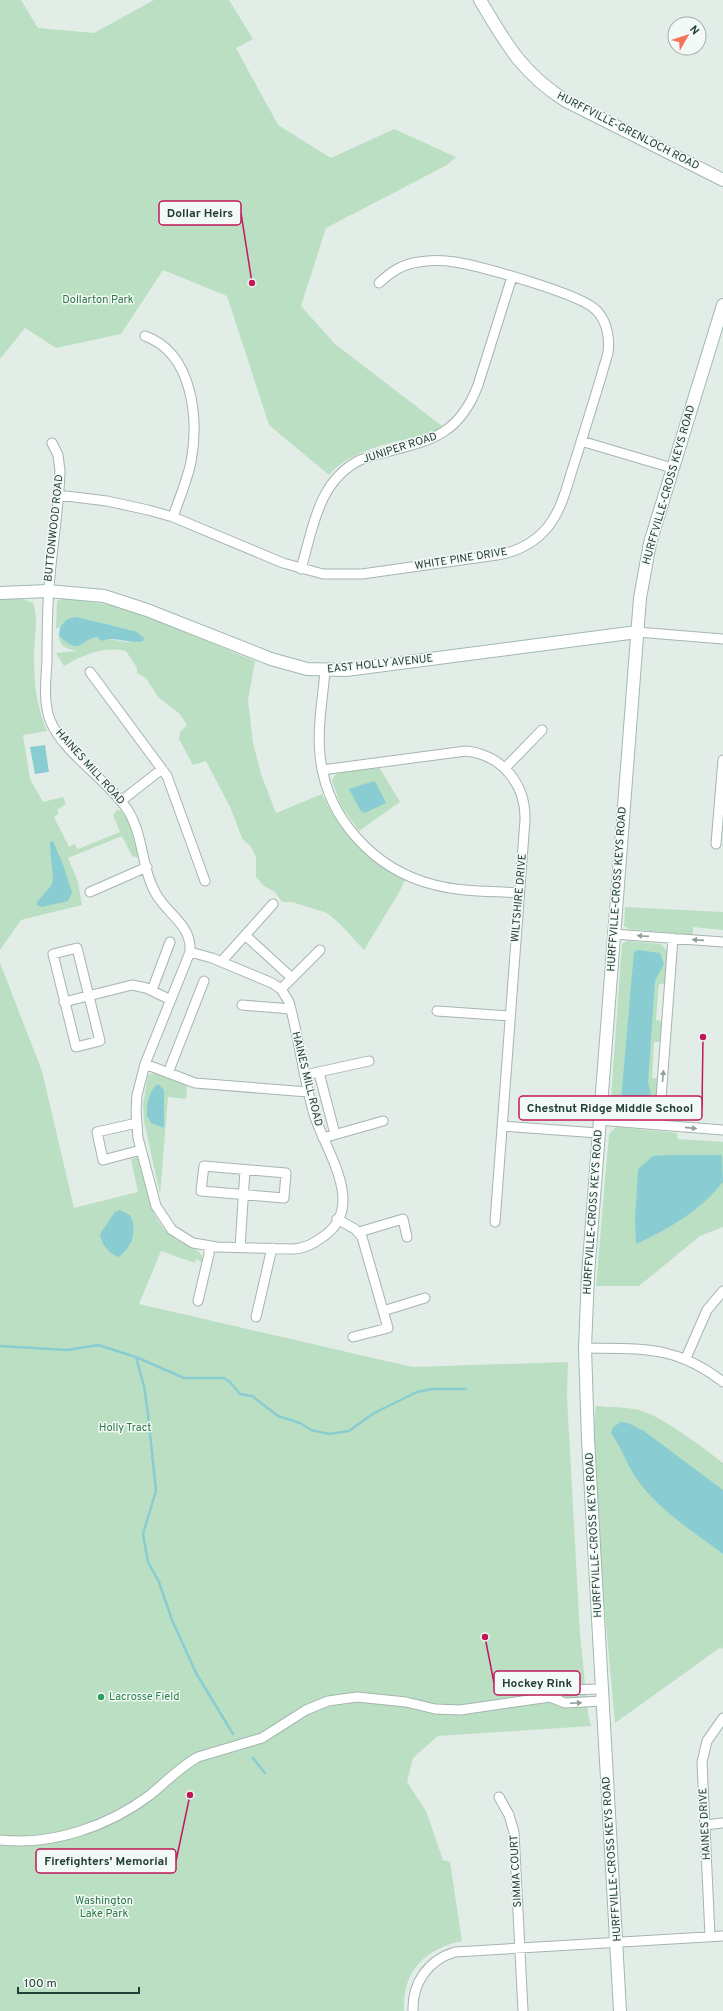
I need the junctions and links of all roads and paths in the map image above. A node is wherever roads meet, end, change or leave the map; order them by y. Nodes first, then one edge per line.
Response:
1 (480, 0) edge
2 (723, 180) edge
3 (512, 277) junction
4 (379, 283) dead end
5 (723, 305) edge
6 (145, 336) dead end
7 (581, 441) junction
8 (52, 443) dead end
9 (672, 468) junction
10 (58, 495) junction
11 (173, 517) junction
12 (301, 569) junction
13 (48, 591) junction
14 (0, 593) edge
15 (637, 632) junction
16 (723, 638) edge
17 (325, 670) junction
18 (90, 672) dead end
19 (542, 730) dead end
20 (723, 760) edge
21 (505, 768) junction
22 (162, 769) junction
23 (322, 770) junction
24 (121, 801) junction
25 (716, 844) dead end
26 (147, 867) junction
27 (205, 881) dead end
28 (90, 892) dead end
29 (519, 894) junction
30 (273, 904) dead end
31 (613, 934) junction
32 (245, 935) junction
33 (673, 938) junction
34 (170, 942) dead end
35 (723, 942) edge
36 (320, 950) dead end
37 (190, 952) junction
38 (221, 962) junction
39 (292, 978) junction
40 (204, 981) dead end
41 (281, 989) junction
42 (152, 990) junction
43 (89, 996) junction
44 (171, 1000) junction
45 (64, 1002) junction
46 (242, 1005) dead end
47 (291, 1009) junction
48 (437, 1011) dead end
49 (510, 1016) junction
50 (369, 1061) dead end
51 (145, 1064) junction
52 (168, 1073) junction
53 (318, 1073) junction
54 (305, 1076) junction
55 (308, 1092) junction
56 (599, 1120) junction
57 (383, 1121) dead end
58 (137, 1123) junction
59 (659, 1125) junction
60 (502, 1126) junction
61 (723, 1130) edge
62 (598, 1133) junction
63 (335, 1134) junction
64 (323, 1138) junction
65 (141, 1150) junction
66 (245, 1170) junction
67 (243, 1195) junction
68 (337, 1219) junction
69 (495, 1222) dead end
70 (359, 1232) junction
71 (407, 1237) dead end
72 (209, 1247) junction
73 (240, 1248) junction
74 (272, 1248) junction
75 (723, 1291) edge
76 (425, 1298) dead end
77 (198, 1301) dead end
78 (383, 1311) junction
79 (256, 1317) dead end
80 (354, 1337) dead end
81 (586, 1348) junction
82 (686, 1358) junction
83 (723, 1382) edge
84 (602, 1689) junction
85 (550, 1697) junction
86 (602, 1701) junction
87 (723, 1718) edge
88 (499, 1797) dead end
89 (723, 1823) edge
90 (705, 1825) junction
91 (0, 1840) edge
92 (710, 1936) junction
93 (723, 1936) edge
94 (617, 1942) junction
95 (520, 1948) junction
96 (413, 2011) edge
97 (523, 2011) edge
98 (620, 2011) edge

1 - 2 main road, HURFFVILLE-GRENLOCH ROAD
3 - 4 street, WHITE PINE DRIVE
3 - 7 street, WHITE PINE DRIVE
3 - 12 street, JUNIPER ROAD
5 - 9 main road, HURFFVILLE-CROSS KEYS ROAD
6 - 11 street
7 - 9 street
7 - 12 street, WHITE PINE DRIVE
8 - 10 street, BUTTONWOOD ROAD
9 - 15 main road, HURFFVILLE-CROSS KEYS ROAD
10 - 11 street, WHITE PINE DRIVE
10 - 13 street, BUTTONWOOD ROAD
11 - 12 street, WHITE PINE DRIVE
13 - 14 main road, EAST HOLLY AVENUE
13 - 17 main road, EAST HOLLY AVENUE
13 - 24 street, HAINES MILL ROAD
15 - 16 street, EAST HOLLY AVENUE
15 - 17 main road, EAST HOLLY AVENUE
15 - 31 main road, HURFFVILLE-CROSS KEYS ROAD
17 - 23 street
18 - 22 street
19 - 21 street
20 - 25 street
21 - 23 street, WILTSHIRE DRIVE
21 - 29 street, WILTSHIRE DRIVE
22 - 24 street
22 - 27 street
23 - 29 street
24 - 26 street, HAINES MILL ROAD
26 - 28 street
26 - 37 street, HAINES MILL ROAD
29 - 49 street, WILTSHIRE DRIVE
30 - 32 street
33 -> 31 street
31 - 56 main road, HURFFVILLE-CROSS KEYS ROAD
32 - 38 street
32 - 39 street
35 -> 33 street
59 -> 33 street
34 - 42 street
36 - 39 street
37 - 38 street
37 - 44 street, HAINES MILL ROAD
38 - 41 street
39 - 41 street
40 - 52 street
41 - 47 street, HAINES MILL ROAD
42 - 43 street
42 - 44 street
43 - 45 street
43 - 45 street
43 - 45 street
44 - 51 street, HAINES MILL ROAD
46 - 47 street
47 - 54 street, HAINES MILL ROAD
48 - 49 street
49 - 60 street, WILTSHIRE DRIVE
50 - 53 street
51 - 52 street
51 - 58 street, HAINES MILL ROAD
52 - 55 street
53 - 54 street
53 - 63 street
54 - 55 street, HAINES MILL ROAD
55 - 64 street, HAINES MILL ROAD
56 - 59 street
56 - 62 main road, HURFFVILLE-CROSS KEYS ROAD
57 - 63 street
58 - 65 street, HAINES MILL ROAD
58 - 65 street
59 -> 61 street
60 - 62 street
60 - 69 street, WILTSHIRE DRIVE
62 - 81 main road, HURFFVILLE-CROSS KEYS ROAD
63 - 64 street
64 - 68 street, HAINES MILL ROAD
65 - 72 street, HAINES MILL ROAD
66 - 67 street
66 - 67 street
66 - 67 street
67 - 73 street
68 - 70 street
68 - 74 street, HAINES MILL ROAD
70 - 71 street
70 - 78 street
72 - 73 street, HAINES MILL ROAD
72 - 77 street
73 - 74 street, HAINES MILL ROAD
74 - 79 street
75 - 82 street
76 - 78 street
78 - 80 street
81 - 82 street
81 - 84 main road, HURFFVILLE-CROSS KEYS ROAD
82 - 83 street
84 - 85 street
84 - 86 main road, HURFFVILLE-CROSS KEYS ROAD
85 -> 86 street
85 - 91 street
86 - 94 main road, HURFFVILLE-CROSS KEYS ROAD
87 - 90 street, HAINES DRIVE
88 - 95 street, SIMMA COURT
89 - 90 street
90 - 92 street, HAINES DRIVE
92 - 93 street
92 - 94 street
94 - 95 street
94 - 98 main road, HURFFVILLE-CROSS KEYS ROAD
95 - 96 street
95 - 97 street, SIMMA COURT

